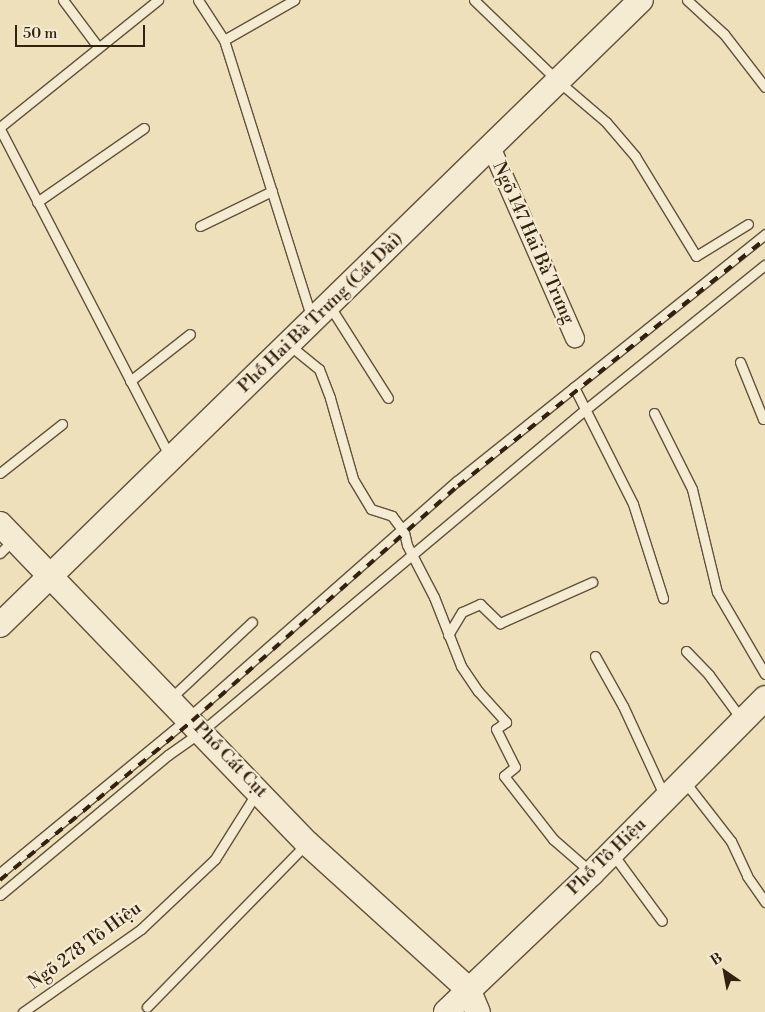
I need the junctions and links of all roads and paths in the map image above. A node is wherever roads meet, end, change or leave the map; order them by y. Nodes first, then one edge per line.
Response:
1 (64, 0) edge
2 (158, 0) edge
3 (198, 0) edge
4 (294, 0) edge
5 (474, 0) edge
6 (641, 0) edge
7 (687, 0) edge
8 (224, 40) junction
9 (98, 47) junction
10 (558, 81) junction
11 (765, 87) edge
12 (0, 128) edge
13 (144, 128) dead end
14 (491, 147) junction
15 (272, 191) junction
16 (38, 202) junction
17 (748, 224) dead end
18 (200, 226) dead end
19 (765, 234) edge
20 (765, 265) edge
21 (321, 313) junction
22 (190, 334) dead end
23 (575, 338) dead end
24 (288, 344) junction
25 (740, 362) dead end
26 (130, 381) junction
27 (574, 387) junction
28 (388, 398) dead end
29 (585, 410) junction
30 (654, 413) dead end
31 (765, 418) edge
32 (62, 424) dead end
33 (170, 459) junction
34 (0, 473) edge
35 (402, 530) junction
36 (5, 539) edge
37 (413, 556) junction
38 (50, 576) junction
39 (592, 582) dead end
40 (663, 598) dead end
41 (252, 622) dead end
42 (0, 625) edge
43 (448, 635) junction
44 (686, 651) dead end
45 (595, 656) dead end
46 (765, 674) edge
47 (170, 698) junction
48 (765, 698) edge
49 (742, 720) junction
50 (196, 724) junction
51 (683, 780) junction
52 (258, 790) junction
53 (666, 800) junction
54 (307, 842) junction
55 (612, 853) junction
56 (0, 873) edge
57 (592, 873) junction
58 (0, 895) edge
59 (765, 902) edge
60 (662, 921) dead end
61 (468, 989) junction
62 (147, 1007) dead end
63 (23, 1012) edge
64 (446, 1012) edge
65 (478, 1012) edge

1 - 9 lane
2 - 9 lane
3 - 8 lane
4 - 8 lane
5 - 10 lane
6 - 10 main road, Phố Hai Bà Trưng (Cát Dài)
7 - 11 lane
8 - 15 lane
9 - 12 lane
10 - 14 main road, Phố Hai Bà Trưng (Cát Dài)
10 - 17 lane
12 - 16 lane
13 - 16 lane
14 - 21 main road, Phố Hai Bà Trưng (Cát Dài)
14 - 23 street, Ngõ 147 Hai Bà Trưng
15 - 18 lane
15 - 21 lane
16 - 26 lane
19 - 27 lane
20 - 29 lane
21 - 24 main road, Phố Hai Bà Trưng (Cát Dài)
21 - 28 lane
22 - 26 lane
24 - 33 main road, Phố Hai Bà Trưng (Cát Dài)
24 - 35 lane
25 - 31 lane
26 - 33 lane
27 - 29 lane
27 - 35 lane
29 - 37 lane
29 - 40 lane
30 - 46 lane
32 - 34 lane
33 - 38 main road, Phố Hai Bà Trưng (Cát Dài)
35 - 37 lane
35 - 50 lane
36 - 38 main road, Phố Cát Cụt
37 - 43 lane
37 - 50 lane
38 - 42 main road, Phố Hai Bà Trưng (Cát Dài)
38 - 47 main road, Phố Cát Cụt
39 - 43 lane
41 - 47 lane
43 - 57 lane
44 - 49 lane
45 - 53 lane
47 - 50 main road, Phố Cát Cụt
48 - 49 main road, Phố Tô Hiệu
49 - 51 main road, Phố Tô Hiệu
50 - 52 main road, Phố Cát Cụt
50 - 56 lane
50 - 58 lane
51 - 53 main road, Phố Tô Hiệu
51 - 59 lane
52 - 54 main road, Phố Cát Cụt
52 - 63 lane, Ngõ 278 Tô Hiệu
53 - 55 main road, Phố Tô Hiệu
54 - 61 main road, Phố Cát Cụt
54 - 62 lane
55 - 57 main road, Phố Tô Hiệu
55 - 60 lane
57 - 61 main road, Phố Tô Hiệu
61 - 64 main road, Phố Tô Hiệu
61 - 65 main road

